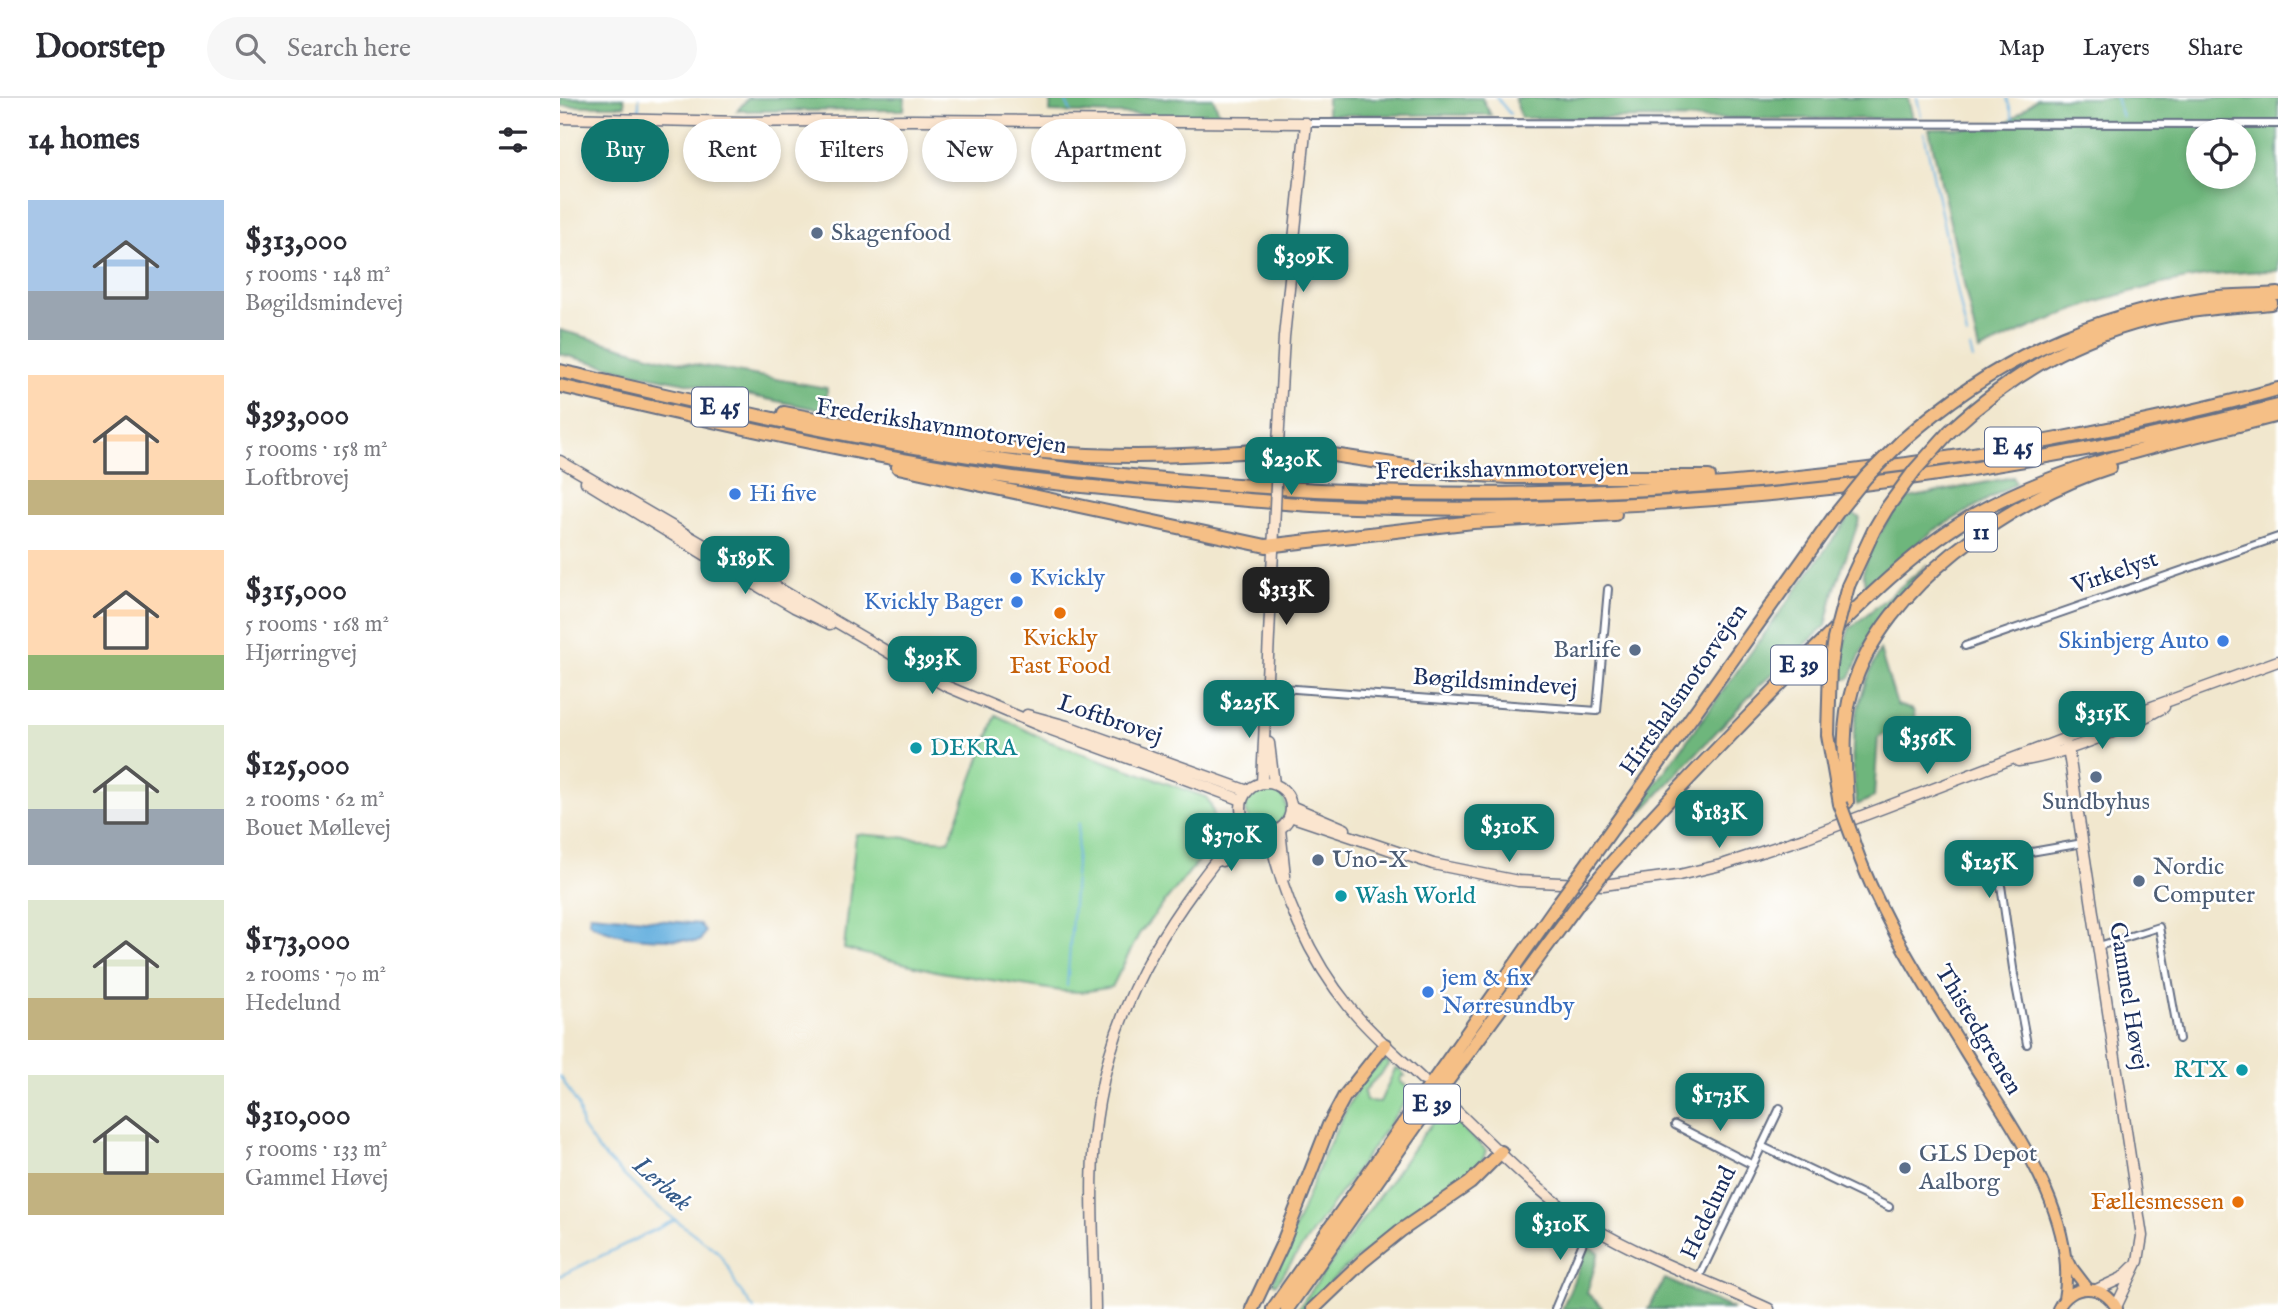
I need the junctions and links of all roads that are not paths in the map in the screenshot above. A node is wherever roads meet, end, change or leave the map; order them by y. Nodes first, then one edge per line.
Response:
1 (560, 118) edge
2 (1306, 123) junction
3 (2278, 124) edge
4 (2278, 294) edge
5 (2278, 302) edge
6 (560, 370) edge
7 (560, 386) edge
8 (2278, 389) edge
9 (2278, 406) edge
10 (2278, 416) edge
11 (738, 428) junction
12 (1278, 449) junction
13 (560, 462) edge
14 (1836, 473) junction
15 (1819, 490) junction
16 (2278, 537) edge
17 (1273, 546) junction
18 (1608, 589) dead end
19 (1965, 646) dead end
20 (2278, 661) edge
21 (1268, 687) junction
22 (2066, 743) junction
23 (1268, 784) junction
24 (1245, 795) junction
25 (1843, 803) junction
26 (1291, 811) junction
27 (1250, 827) junction
28 (1280, 829) junction
29 (1269, 833) junction
30 (1854, 843) joint
31 (2083, 843) junction
32 (1286, 891) junction
33 (2099, 946) junction
34 (2179, 1040) dead end
35 (2028, 1044) dead end
36 (1385, 1045) junction
37 (1423, 1080) dead end
38 (1444, 1100) dead end
39 (1780, 1108) dead end
40 (1675, 1125) dead end
41 (1761, 1146) junction
42 (1501, 1152) junction
43 (1752, 1165) junction
44 (1889, 1207) dead end
45 (1590, 1226) junction
46 (2062, 1245) junction
47 (2138, 1261) junction
48 (1699, 1277) junction
49 (2092, 1289) junction
50 (2061, 1304) edge
51 (2117, 1308) edge
52 (1095, 1309) edge
53 (1252, 1309) edge
54 (1273, 1309) edge
55 (1287, 1309) edge
56 (1313, 1309) edge
57 (1555, 1309) edge
58 (1769, 1309) edge

1 - 2 street
2 - 3 street
2 - 12 street
4 - 54 highway, Hirtshalsmotorvejen / E 39, bridge
5 - 25 highway, 11, bridge
6 - 12 highway
6 - 14 highway, Frederikshavnmotorvejen / E 45
7 - 11 highway, Frederikshavnmotorvejen / E 45
8 - 14 highway, Frederikshavnmotorvejen / E 45
9 - 15 highway, Frederikshavnmotorvejen / E 45
10 - 25 highway, 11
10 - 55 highway, Hirtshalsmotorvejen / E 39, bridge
11 - 15 highway, Frederikshavnmotorvejen / E 45
11 - 17 highway
12 - 14 highway
12 - 17 street, bridge
13 - 24 street, Loftbrovej
15 - 17 highway
16 - 19 street, Virkelyst
17 - 21 street
18 - 21 street, Bøgildsmindevej
20 - 22 street
21 - 23 street
22 - 26 street
22 - 31 street, Gammel Høvej
23 - 24 street
23 - 26 street
24 - 27 street
25 - 30 highway, 11, bridge
26 - 28 street
27 - 29 street
27 - 52 street
28 - 29 street
28 - 32 street
29 - 32 street
30 - 46 main road, Thistedgrenen / 11
31 - 33 street, Gammel Høvej
31 - 35 street
32 - 36 street
33 - 34 street
33 - 47 street, Gammel Høvej
36 - 37 street
36 - 53 highway
38 - 42 street
39 - 41 street, Hedelund
40 - 43 street, Hedelund
41 - 43 street, Hedelund
41 - 44 street, Hedelund
42 - 45 street
42 - 56 highway
43 - 48 street, Hedelund
45 - 48 street
45 - 57 street
46 - 49 main road, Thistedgrenen / 11
46 - 50 main road, Thistedgrenen / 11
47 - 49 street
47 - 51 street, Gammel Høvej
48 - 58 street
49 - 50 main road, 11
49 - 51 main road, 11

